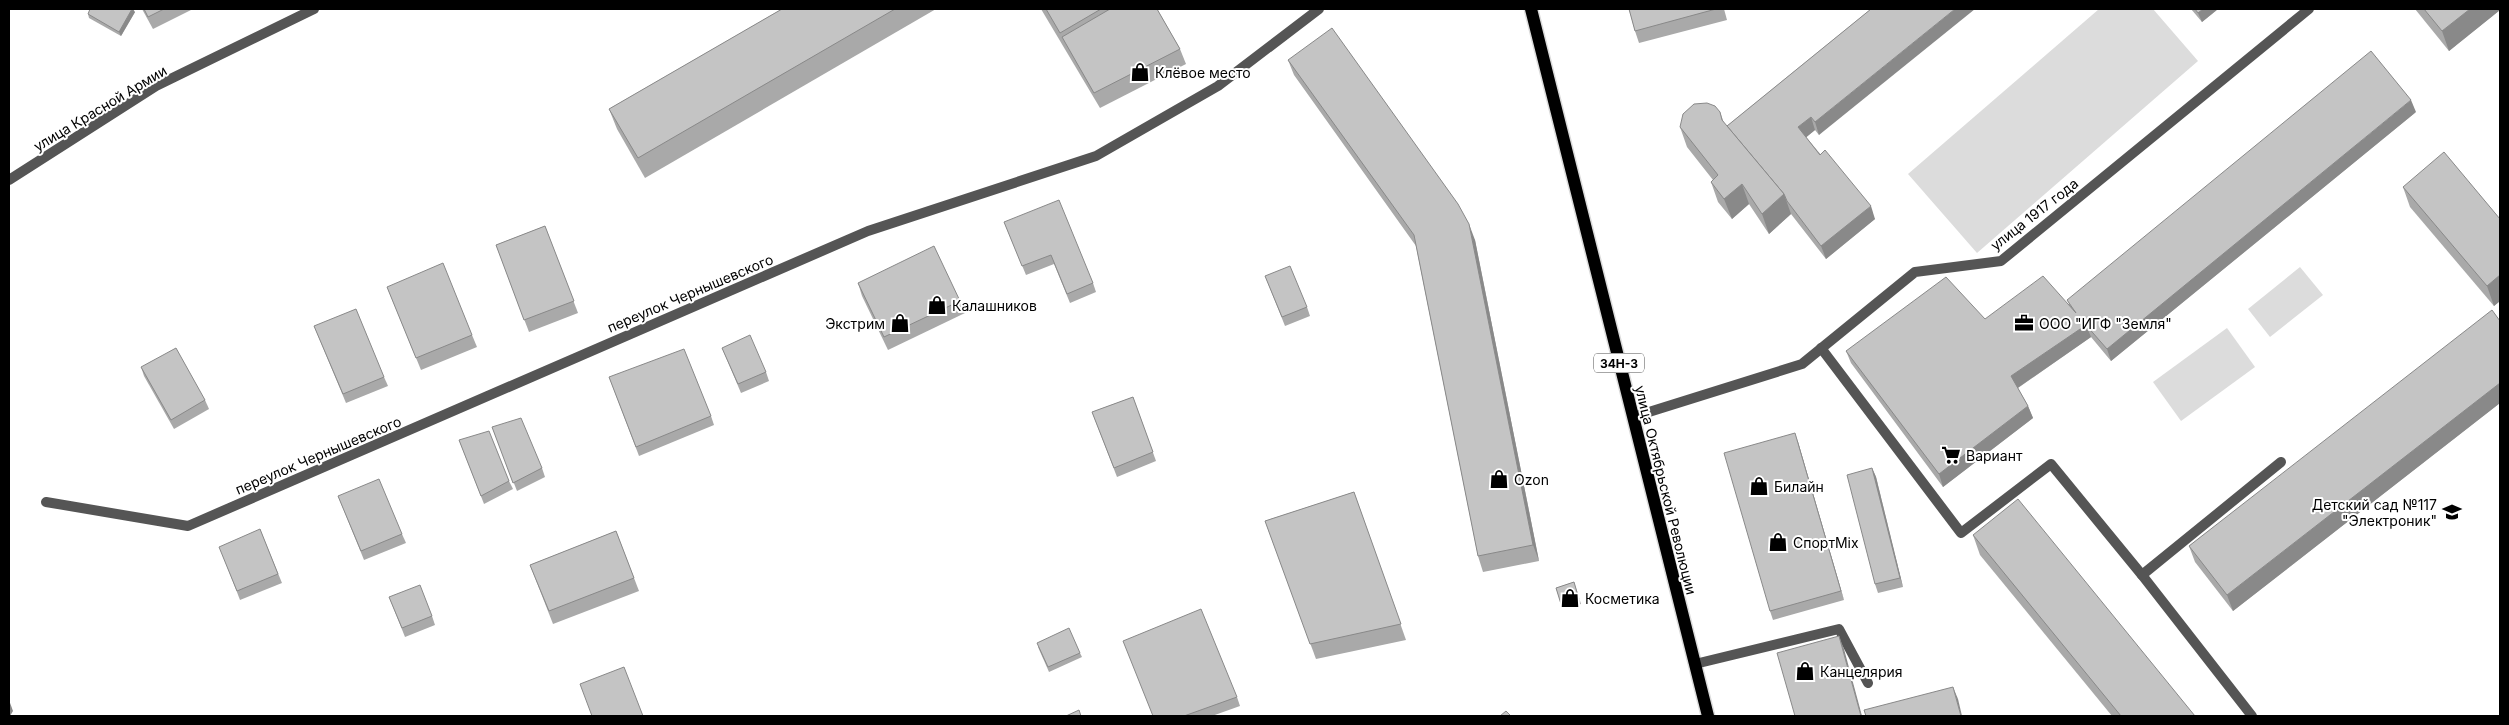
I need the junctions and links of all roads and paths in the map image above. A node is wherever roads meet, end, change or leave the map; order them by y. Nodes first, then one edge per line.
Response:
1 (314, 9) edge
2 (1319, 9) edge
3 (1531, 9) edge
4 (2309, 9) edge
5 (9, 180) edge
6 (1820, 348) junction
7 (1633, 417) junction
8 (2281, 462) dead end
9 (46, 502) dead end
10 (2142, 575) junction
11 (1695, 664) junction
12 (1868, 683) dead end
13 (1708, 716) edge
14 (2252, 716) edge

1 - 5 street, улица Красной Армии
2 - 9 street, переулок Чернышевского
3 - 7 main road, улица Октябрьской Революции / 34Н-3
4 - 6 street, улица 1917 года
6 - 7 street, улица 1917 года
6 - 10 street
7 - 11 main road, улица Октябрьской Революции / 34Н-3
8 - 10 street
10 - 14 street
11 - 12 street
11 - 13 main road, улица Октябрьской Революции / 34Н-3

